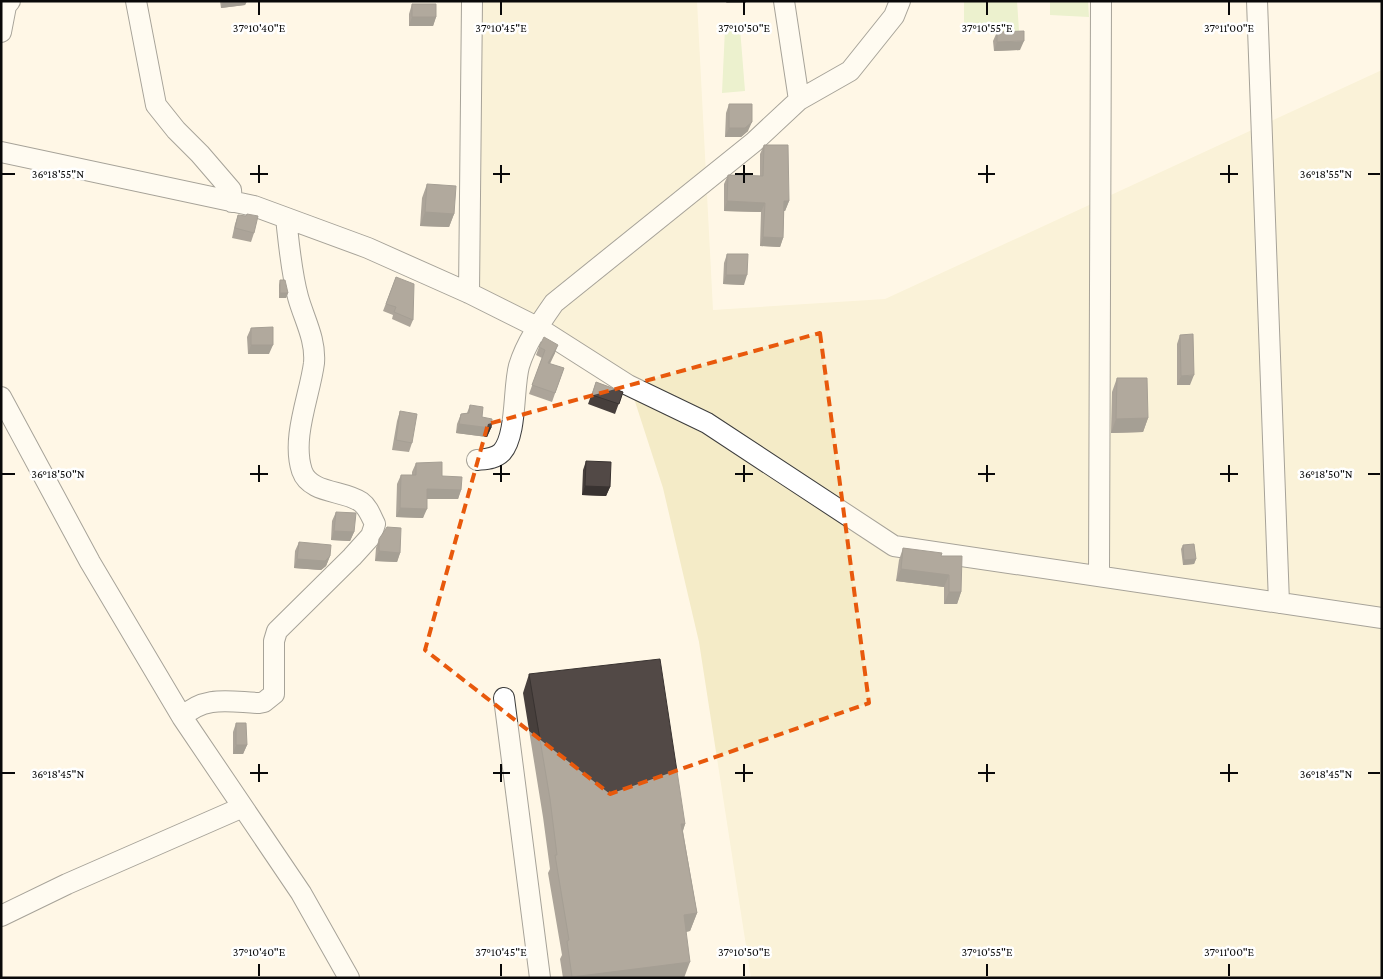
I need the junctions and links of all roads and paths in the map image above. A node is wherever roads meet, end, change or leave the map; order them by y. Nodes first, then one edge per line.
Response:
1 (10, 1) edge
2 (136, 1) edge
3 (472, 1) edge
4 (784, 1) edge
5 (900, 1) edge
6 (1101, 1) edge
7 (1257, 1) edge
8 (1, 32) edge
9 (799, 100) junction
10 (1, 152) edge
11 (232, 202) junction
12 (286, 218) junction
13 (469, 293) junction
14 (537, 327) junction
15 (1, 397) edge
16 (477, 460) dead end
17 (1099, 576) junction
18 (1279, 602) junction
19 (1382, 618) edge
20 (504, 698) dead end
21 (182, 717) junction
22 (244, 807) junction
23 (1, 916) edge
24 (348, 978) edge
25 (540, 978) edge

1 - 8 street
2 - 11 street
3 - 13 street
4 - 9 street
5 - 9 street
6 - 17 street
7 - 18 street
9 - 14 street
10 - 11 street
11 - 12 street
12 - 13 street
12 - 21 street
13 - 14 street
14 - 16 street
14 - 17 street
15 - 21 street
17 - 18 street
18 - 19 street
20 - 25 street
21 - 22 street
22 - 23 street
22 - 24 street

